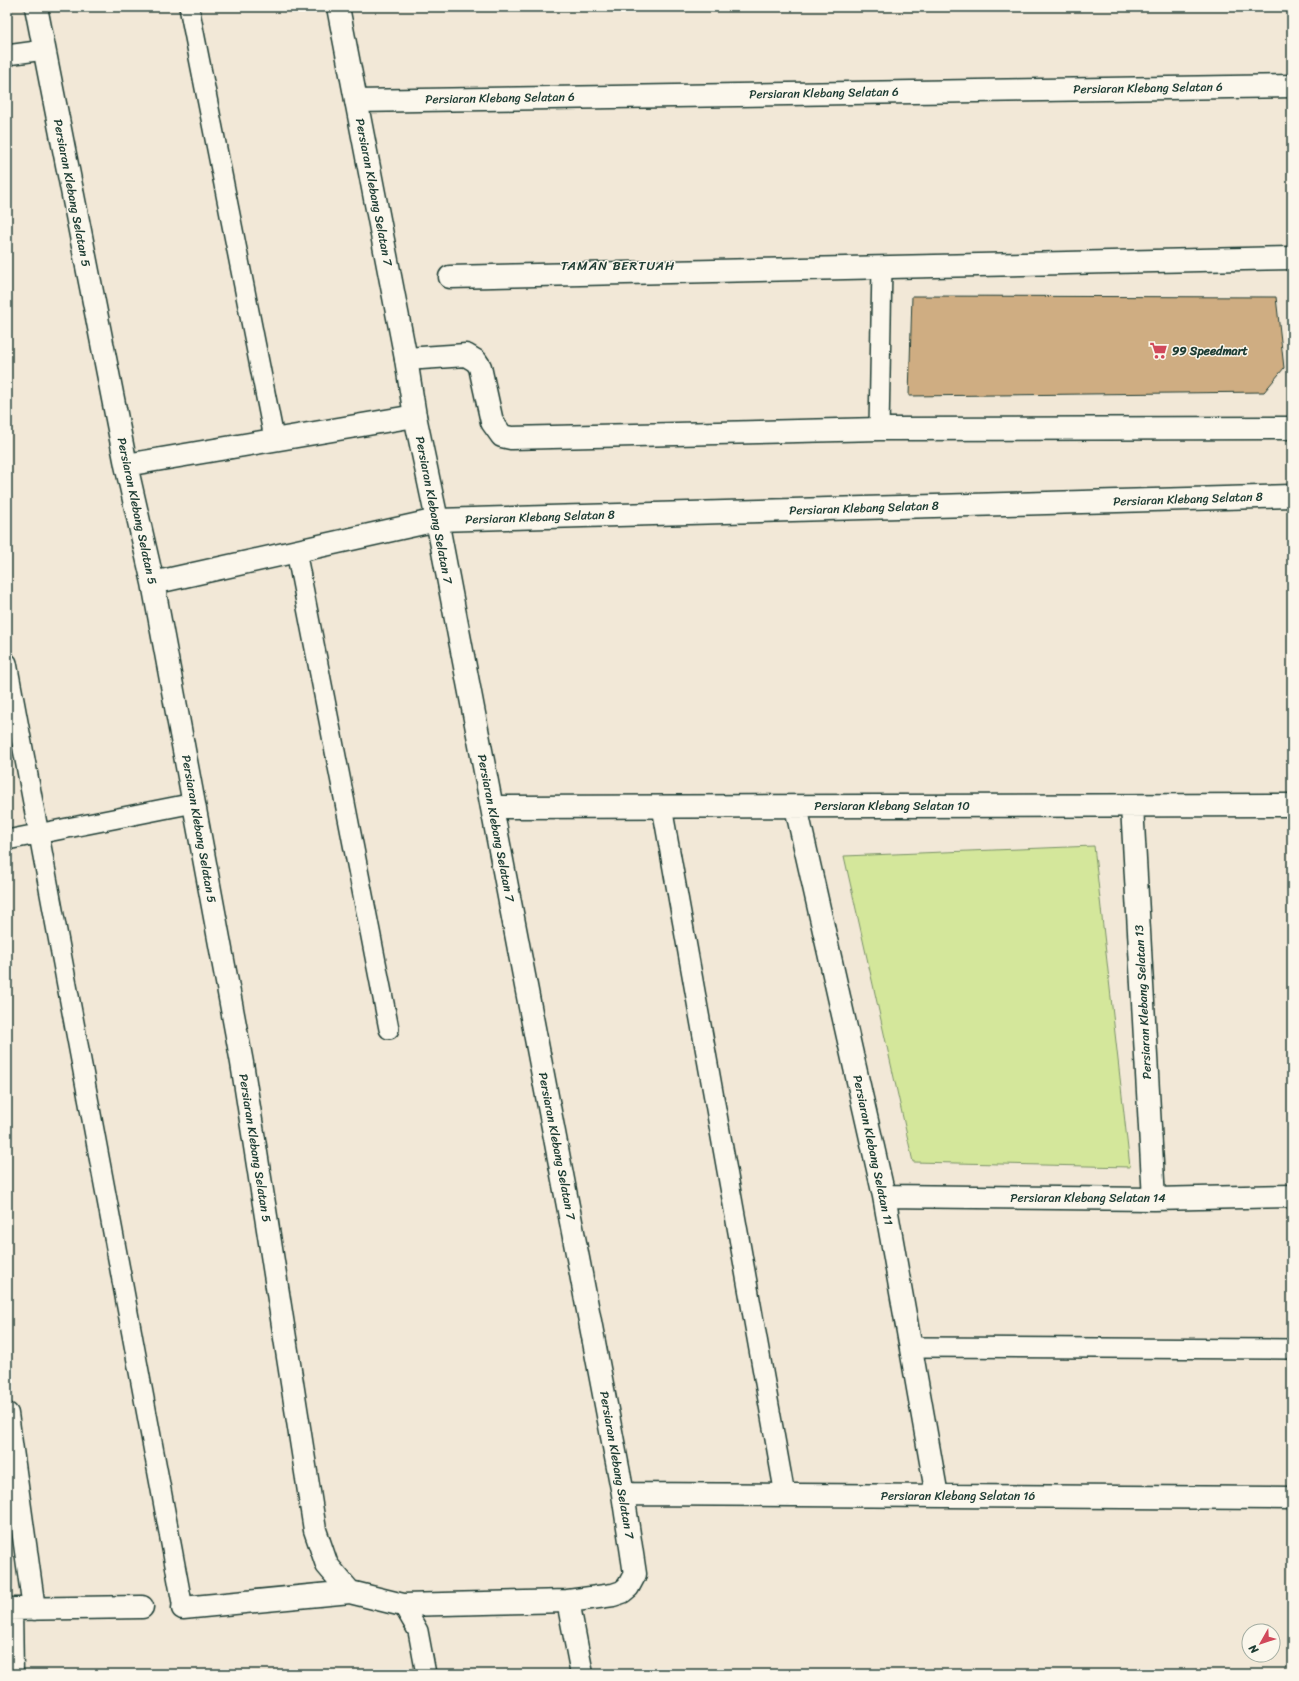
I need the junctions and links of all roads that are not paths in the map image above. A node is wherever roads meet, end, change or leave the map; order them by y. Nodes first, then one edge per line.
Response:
1 (36, 7) edge
2 (189, 7) edge
3 (338, 7) edge
4 (44, 50) junction
5 (7, 55) edge
6 (1292, 86) edge
7 (356, 101) junction
8 (1292, 258) edge
9 (882, 267) junction
10 (450, 277) dead end
11 (406, 359) junction
12 (415, 416) junction
13 (1292, 428) edge
14 (880, 429) junction
15 (274, 438) junction
16 (126, 465) junction
17 (1292, 496) edge
18 (437, 520) junction
19 (296, 551) junction
20 (153, 583) junction
21 (7, 663) edge
22 (194, 803) junction
23 (1292, 805) edge
24 (1132, 806) junction
25 (492, 807) junction
26 (662, 807) junction
27 (796, 807) junction
28 (40, 835) junction
29 (7, 840) edge
30 (389, 1029) dead end
31 (884, 1196) junction
32 (1292, 1196) edge
33 (1154, 1199) junction
34 (911, 1347) junction
35 (1292, 1348) edge
36 (7, 1414) edge
37 (624, 1494) junction
38 (785, 1495) junction
39 (937, 1496) junction
40 (1292, 1498) edge
41 (350, 1592) junction
42 (568, 1601) junction
43 (403, 1605) junction
44 (142, 1606) dead end
45 (183, 1608) joint
46 (9, 1609) edge
47 (34, 1609) junction
48 (12, 1674) edge
49 (426, 1674) edge
50 (582, 1674) edge

1 - 4 street, Persiaran Klebang Selatan 5
2 - 15 lane
3 - 7 street, Persiaran Klebang Selatan 7
4 - 5 lane
4 - 16 street, Persiaran Klebang Selatan 5
6 - 7 street, Persiaran Klebang Selatan 6
7 - 11 street, Persiaran Klebang Selatan 7
8 - 9 street
9 - 10 street
9 - 14 lane
11 - 12 street, Persiaran Klebang Selatan 7
11 - 14 street
12 - 15 street
12 - 18 street, Persiaran Klebang Selatan 7
13 - 14 street
15 - 16 street
16 - 20 street, Persiaran Klebang Selatan 5
17 - 18 street, Persiaran Klebang Selatan 8
18 - 19 street, Persiaran Klebang Selatan 8
18 - 25 street, Persiaran Klebang Selatan 7
19 - 20 street, Persiaran Klebang Selatan 8
19 - 30 lane
20 - 22 street, Persiaran Klebang Selatan 5
21 - 28 lane
22 - 28 lane
22 - 41 street, Persiaran Klebang Selatan 5
23 - 24 street, Persiaran Klebang Selatan 10
24 - 27 street, Persiaran Klebang Selatan 10
24 - 33 street, Persiaran Klebang Selatan 13
25 - 26 street, Persiaran Klebang Selatan 10
25 - 37 street, Persiaran Klebang Selatan 7
26 - 27 street, Persiaran Klebang Selatan 10
26 - 38 lane
27 - 31 street, Persiaran Klebang Selatan 11
28 - 29 lane
28 - 45 lane
31 - 33 street, Persiaran Klebang Selatan 14
31 - 34 street, Persiaran Klebang Selatan 11
32 - 33 street, Persiaran Klebang Selatan 14
34 - 35 lane
34 - 39 street, Persiaran Klebang Selatan 11
36 - 47 street
37 - 38 street, Persiaran Klebang Selatan 16
37 - 42 street, Persiaran Klebang Selatan 7
38 - 39 street, Persiaran Klebang Selatan 16
39 - 40 street, Persiaran Klebang Selatan 16
41 - 43 street
41 - 45 street
42 - 43 street, Persiaran Klebang Selatan 7
42 - 50 street
43 - 49 lane
44 - 47 street
46 - 47 street
46 - 48 street

